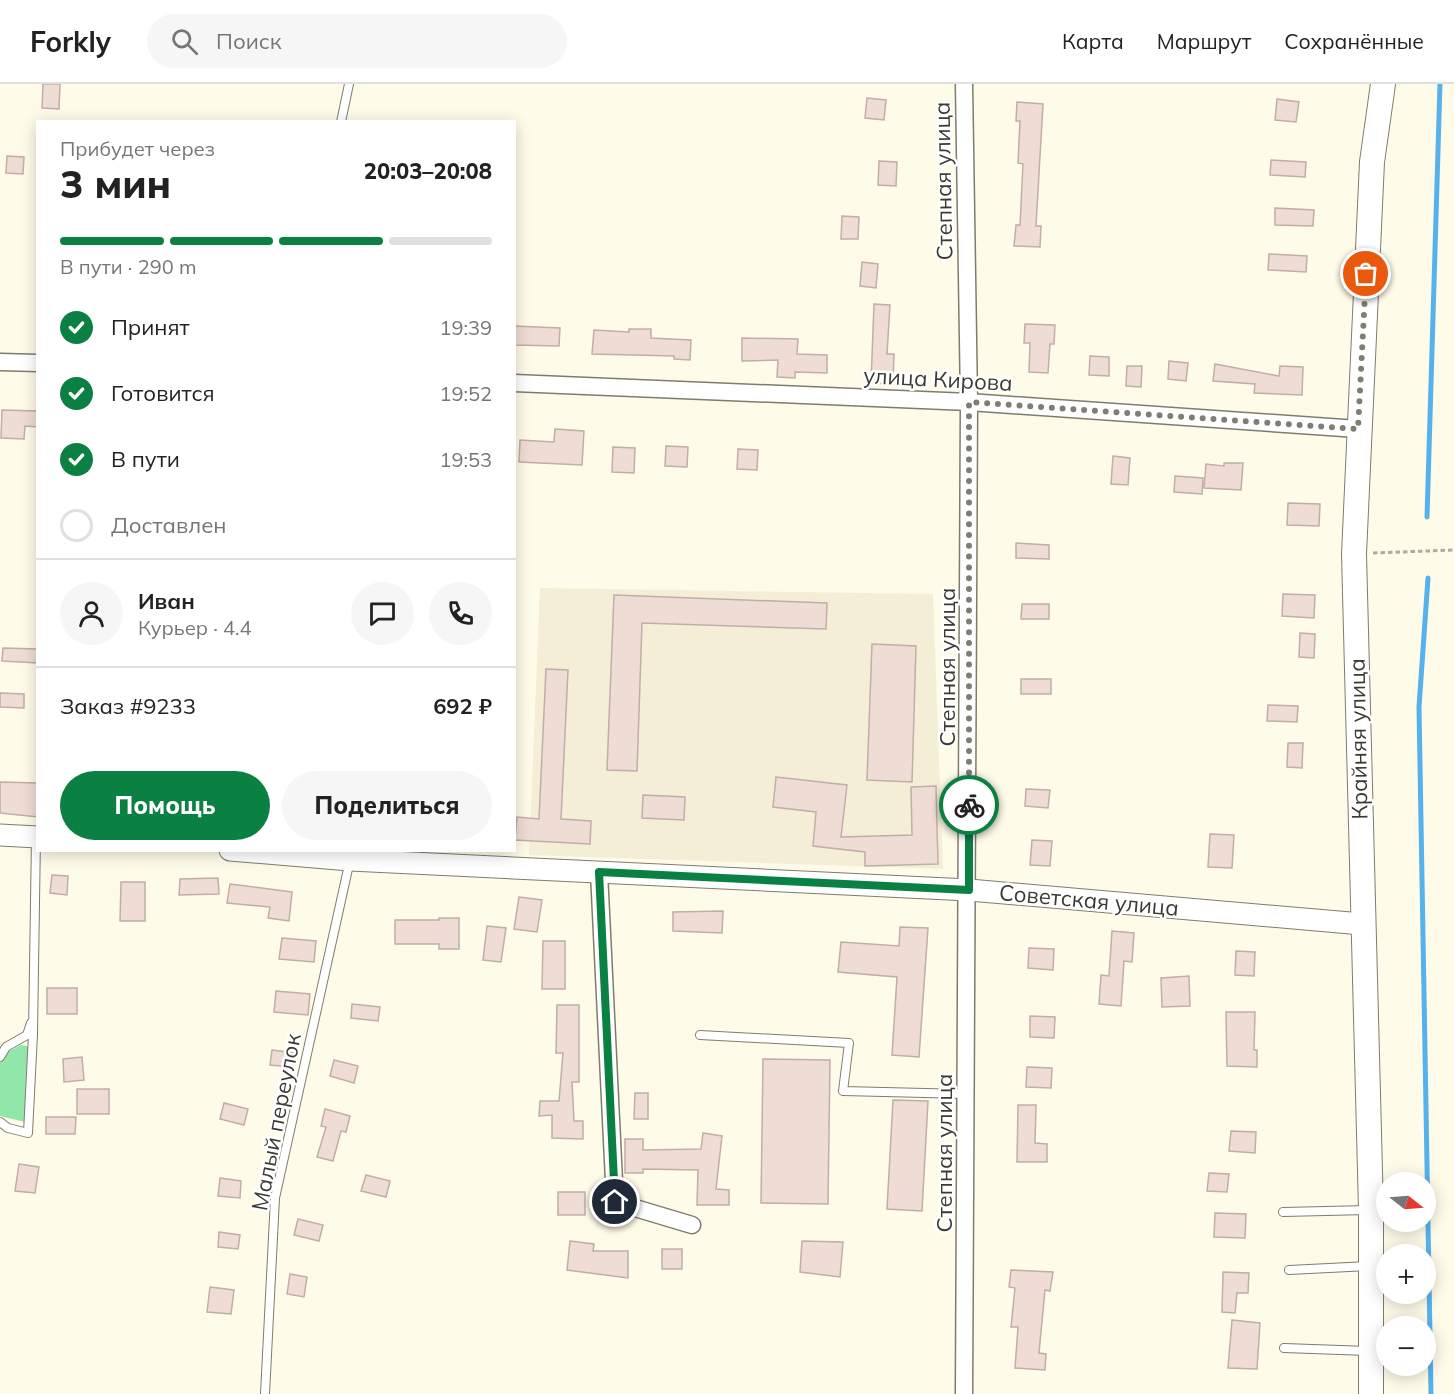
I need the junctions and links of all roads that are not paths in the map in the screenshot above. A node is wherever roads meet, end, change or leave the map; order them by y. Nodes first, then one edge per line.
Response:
1 (350, 84) edge
2 (964, 84) edge
3 (1383, 84) edge
4 (341, 120) edge
5 (0, 362) edge
6 (36, 363) edge
7 (516, 383) edge
8 (969, 402) junction
9 (1358, 429) junction
10 (0, 835) edge
11 (36, 837) edge
12 (37, 852) edge
13 (270, 852) edge
14 (290, 853) edge
15 (350, 860) junction
16 (599, 872) junction
17 (969, 890) junction
18 (1362, 924) junction
19 (33, 1017) junction
20 (700, 1035) dead end
21 (0, 1057) edge
22 (966, 1094) junction
23 (0, 1122) edge
24 (1371, 1210) junction
25 (1283, 1212) dead end
26 (692, 1225) dead end
27 (1371, 1266) junction
28 (1289, 1270) dead end
29 (1284, 1348) dead end
30 (1372, 1351) junction
31 (265, 1394) edge
32 (964, 1394) edge
33 (1371, 1394) edge

1 - 4 lane
2 - 8 street, Степная улица
3 - 9 main road, Крайняя улица
5 - 6 street
7 - 8 street, улица Кирова
8 - 9 street, улица Кирова
8 - 17 street, Степная улица
9 - 18 main road, Крайняя улица
10 - 11 street
12 - 19 lane
13 - 14 street, Советская улица
14 - 15 street, Советская улица
15 - 16 street, Советская улица
15 - 31 lane, Малый переулок
16 - 17 street, Советская улица
16 - 26 street
17 - 18 street, Советская улица
17 - 22 street, Степная улица
18 - 24 main road, Крайняя улица
19 - 21 lane
19 - 23 lane
20 - 22 lane
22 - 32 street, Степная улица
24 - 25 lane
24 - 27 main road, Крайняя улица
27 - 28 lane
27 - 30 main road, Крайняя улица
29 - 30 lane
30 - 33 main road, Крайняя улица

